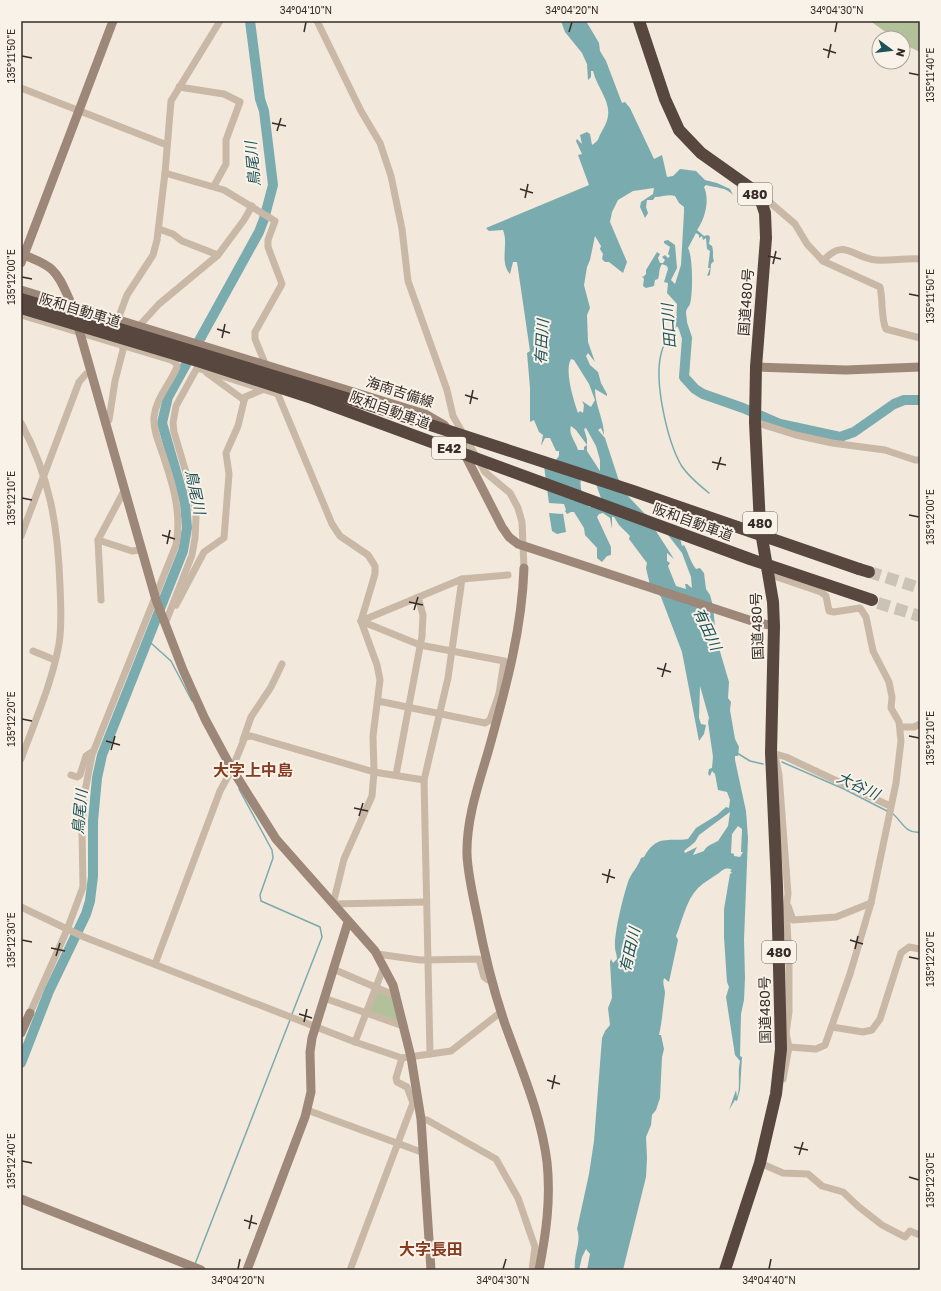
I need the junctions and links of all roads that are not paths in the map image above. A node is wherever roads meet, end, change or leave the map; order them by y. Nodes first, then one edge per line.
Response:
1 (113, 21) edge
2 (220, 21) edge
3 (318, 21) edge
4 (639, 21) edge
5 (21, 88) edge
6 (179, 88) junction
7 (78, 110) junction
8 (167, 145) junction
9 (166, 173) junction
10 (214, 186) junction
11 (760, 198) junction
12 (252, 206) junction
13 (159, 229) junction
14 (218, 255) junction
15 (22, 257) edge
16 (920, 259) edge
17 (823, 261) junction
18 (21, 290) edge
19 (21, 299) edge
20 (72, 305) junction
21 (21, 308) edge
22 (21, 315) edge
23 (118, 320) junction
24 (128, 322) junction
25 (139, 326) junction
26 (80, 333) junction
27 (920, 338) edge
28 (123, 345) junction
29 (266, 364) junction
30 (756, 367) junction
31 (920, 367) edge
32 (204, 370) junction
33 (91, 372) junction
34 (264, 389) junction
35 (278, 394) junction
36 (244, 400) junction
37 (755, 416) junction
38 (21, 423) edge
39 (105, 424) junction
40 (920, 460) edge
41 (44, 475) junction
42 (124, 491) junction
43 (21, 536) edge
44 (98, 540) junction
45 (526, 547) junction
46 (141, 550) junction
47 (524, 568) joint
48 (864, 571) tunnel mouth
49 (768, 574) junction
50 (508, 575) dead end
51 (462, 579) junction
52 (418, 596) junction
53 (155, 597) junction
54 (101, 600) dead end
55 (875, 602) tunnel mouth
56 (361, 621) junction
57 (165, 624) junction
58 (774, 626) junction
59 (420, 645) junction
60 (33, 651) dead end
61 (453, 651) junction
62 (55, 660) junction
63 (282, 664) dead end
64 (501, 694) junction
65 (378, 701) junction
66 (409, 707) junction
67 (440, 714) junction
68 (920, 724) edge
69 (901, 727) junction
70 (243, 740) junction
71 (93, 752) junction
72 (773, 753) junction
73 (21, 759) edge
74 (232, 769) junction
75 (374, 772) junction
76 (72, 775) dead end
77 (396, 775) junction
78 (424, 780) junction
79 (890, 806) junction
80 (777, 886) junction
81 (426, 902) junction
82 (871, 903) junction
83 (332, 904) junction
84 (787, 905) junction
85 (21, 907) edge
86 (348, 922) junction
87 (69, 930) junction
88 (920, 949) edge
89 (377, 954) junction
90 (427, 960) junction
91 (155, 964) junction
92 (384, 966) junction
93 (333, 969) junction
94 (492, 979) junction
95 (376, 988) junction
96 (396, 996) junction
97 (324, 998) junction
98 (501, 1012) junction
99 (30, 1013) joint
100 (366, 1013) junction
101 (403, 1026) junction
102 (315, 1027) junction
103 (832, 1027) junction
104 (784, 1031) junction
105 (21, 1033) edge
106 (355, 1042) junction
107 (789, 1047) junction
108 (430, 1054) junction
109 (406, 1058) junction
110 (776, 1094) junction
111 (416, 1102) junction
112 (307, 1110) junction
113 (421, 1119) junction
114 (398, 1144) junction
115 (424, 1153) junction
116 (760, 1163) junction
117 (21, 1199) edge
118 (920, 1236) edge
119 (201, 1270) edge
120 (247, 1270) edge
121 (350, 1270) edge
122 (431, 1270) edge
123 (532, 1270) edge
124 (538, 1270) edge
125 (725, 1270) edge

1 - 7 street
2 - 6 street
3 - 45 street
4 - 11 highway, 480
5 - 7 street
6 - 8 street
6 - 10 street
7 - 8 street
7 - 15 street
8 - 9 street
9 - 10 street
9 - 13 street
10 - 12 street
11 - 17 street
11 - 30 highway, 国道480号 / 480
12 - 14 street
12 - 29 street
13 - 14 street
13 - 23 street
14 - 25 street
15 - 20 street
16 - 17 street
17 - 27 street
18 - 20 street, 海南吉備線
19 - 48 highway, 阪和自動車道 / E42, bridge
20 - 23 street, 海南吉備線
20 - 26 street
21 - 55 highway, 阪和自動車道 / E42, bridge
22 - 26 street
23 - 24 street, 海南吉備線
24 - 25 street, 海南吉備線
24 - 28 street
25 - 29 street, 海南吉備線
26 - 28 street
26 - 33 street
28 - 39 street
28 - 53 street
29 - 35 street
29 - 45 street, 海南吉備線
30 - 31 street
30 - 37 highway, 国道480号 / 480
32 - 34 street
32 - 36 street
32 - 57 street
33 - 39 street
33 - 41 street
34 - 35 street
34 - 36 street
35 - 56 street
36 - 57 street
37 - 40 street
37 - 49 highway, 国道480号 / 480
38 - 41 street
39 - 42 street
41 - 43 street
41 - 62 street
42 - 44 street
42 - 46 street
44 - 46 street
44 - 54 street
45 - 47 street
45 - 58 street, 海南吉備線
46 - 53 street
47 - 64 street
49 - 58 highway, 国道480号 / 480
49 - 69 street
50 - 51 street
51 - 52 street
51 - 61 street
52 - 56 street
52 - 59 street
53 - 57 street
53 - 71 street
56 - 59 street
56 - 65 street
57 - 74 street
58 - 72 highway, 国道480号 / 480
59 - 61 street
59 - 66 street
60 - 62 street
61 - 64 street
61 - 67 street
62 - 73 street
63 - 70 street
64 - 67 street
64 - 94 street
65 - 66 street
65 - 75 street
66 - 67 street
66 - 77 street
67 - 78 street
68 - 69 street
69 - 79 street
70 - 74 street
70 - 75 street
71 - 76 street
71 - 87 street
72 - 79 street
72 - 80 highway, 国道480号 / 480
72 - 84 street
74 - 83 street
74 - 91 street
75 - 77 street
75 - 83 street
77 - 78 street
78 - 81 street
79 - 82 street
80 - 84 street
80 - 104 highway, 国道480号 / 480
81 - 83 street
81 - 90 street
82 - 84 street
82 - 103 street
83 - 86 street
84 - 104 street
85 - 87 street
86 - 89 street
86 - 93 street
87 - 91 street
87 - 99 street
88 - 103 street
89 - 90 street
89 - 92 street
90 - 94 street
90 - 108 street
91 - 102 street
92 - 95 street
92 - 96 street
93 - 95 street
93 - 97 street
94 - 98 street
95 - 96 street
95 - 100 street
96 - 101 street
97 - 100 street
97 - 102 street
98 - 108 street
98 - 124 street
99 - 105 street
100 - 101 street
100 - 106 street
101 - 109 street
102 - 106 street
102 - 112 street
103 - 107 street
104 - 107 street
104 - 110 highway, 国道480号 / 480
106 - 109 street
107 - 110 street
108 - 109 street
109 - 111 street
109 - 111 street
110 - 116 highway, 国道480号 / 480
111 - 113 street
111 - 114 street
112 - 114 street
112 - 120 street
113 - 115 street
113 - 123 street
114 - 115 street
114 - 121 street
115 - 122 street
116 - 118 street
116 - 125 highway, 国道480号 / 480
117 - 119 street

